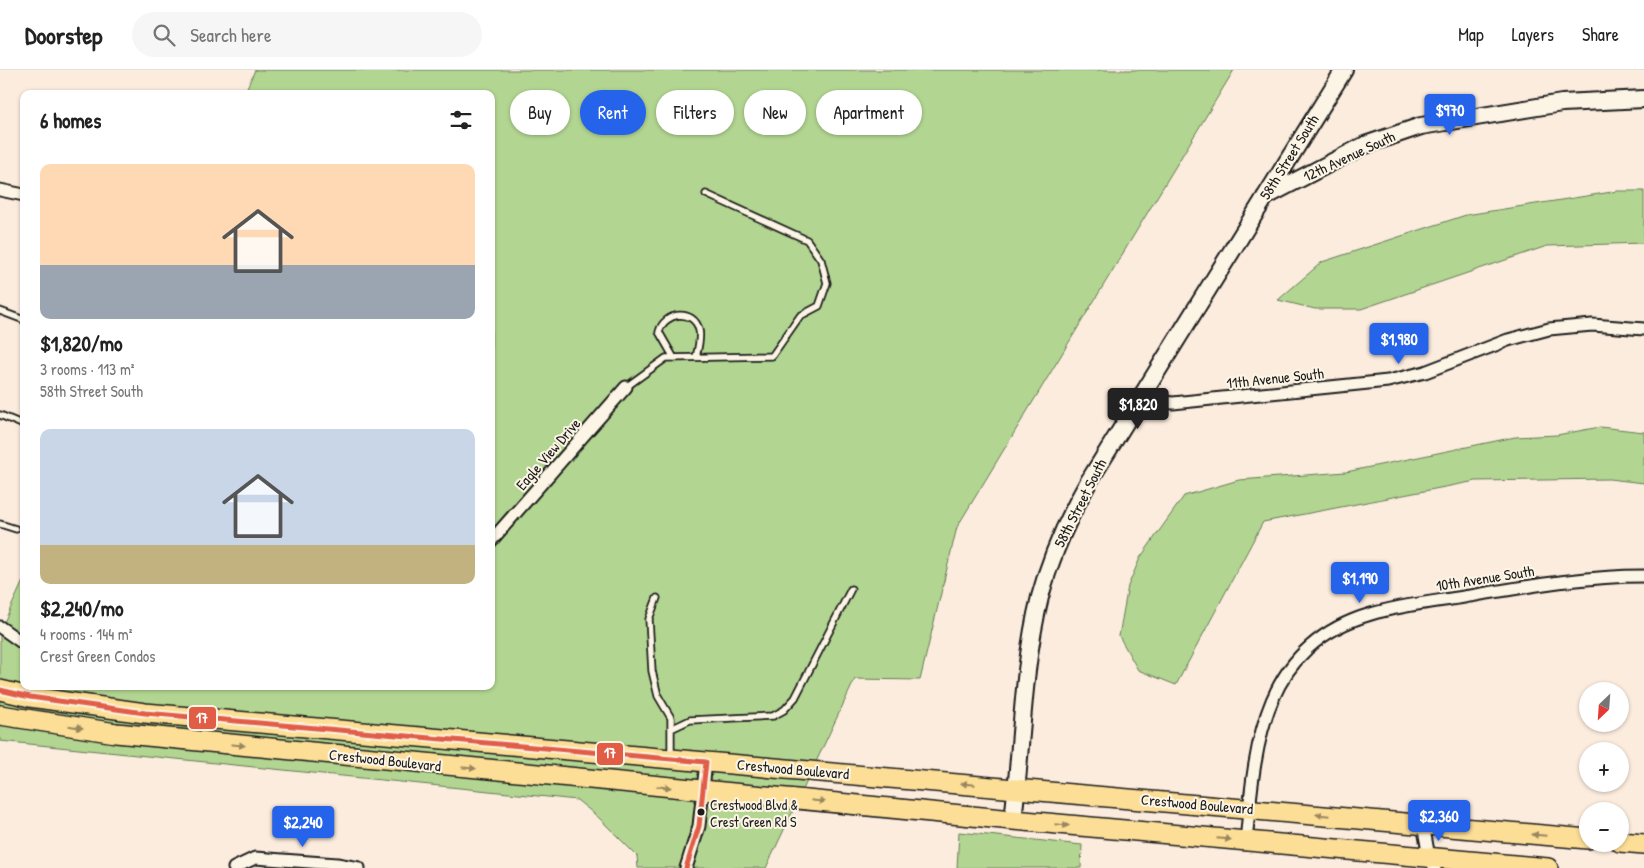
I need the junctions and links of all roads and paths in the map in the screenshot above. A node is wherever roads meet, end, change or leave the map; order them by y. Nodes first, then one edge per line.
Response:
1 (1344, 70) edge
2 (1644, 99) edge
3 (0, 190) edge
4 (20, 194) edge
5 (706, 194) dead end
6 (1265, 197) junction
7 (0, 311) edge
8 (20, 318) edge
9 (1644, 329) edge
10 (696, 357) junction
11 (674, 358) junction
12 (626, 387) joint
13 (1141, 395) junction
14 (0, 415) edge
15 (20, 423) edge
16 (0, 524) edge
17 (16, 529) dead end
18 (495, 535) edge
19 (1644, 576) edge
20 (851, 589) dead end
21 (657, 598) dead end
22 (0, 627) edge
23 (20, 641) edge
24 (0, 690) edge
25 (31, 691) edge
26 (0, 715) edge
27 (28, 720) junction
28 (671, 729) junction
29 (670, 758) junction
30 (706, 762) junction
31 (1017, 788) junction
32 (704, 790) junction
33 (1249, 809) junction
34 (1014, 820) junction
35 (1423, 824) junction
36 (1579, 838) edge
37 (1246, 842) junction
38 (1629, 843) edge
39 (1644, 844) edge
40 (1432, 862) edge
41 (234, 868) edge
42 (359, 868) edge
43 (686, 868) edge
44 (1548, 868) edge

1 - 6 street, 58th Street South
2 - 6 street, 12th Avenue South
3 - 4 street
5 - 10 lane
6 - 13 street, 58th Street South
7 - 8 lane
9 - 13 street, 11th Avenue South
10 - 11 lane
10 - 11 lane
11 - 12 lane
12 - 18 street, Eagle View Drive
13 - 31 street, 58th Street South
14 - 15 lane
16 - 17 lane
19 - 33 street, 10th Avenue South
20 - 28 lane
21 - 28 lane
22 - 23 street
24 - 25 main road, Crestwood Boulevard
25 - 27 main road
25 - 29 main road, Crestwood Boulevard
26 - 27 main road, Crestwood Boulevard
27 -> 32 main road, Crestwood Boulevard
28 - 29 lane
29 - 30 main road, Crestwood Boulevard
31 -> 30 main road, Crestwood Boulevard
30 - 32 street
31 - 33 main road, Crestwood Boulevard
31 - 34 street, 58th Street South
32 -> 34 main road, Crestwood Boulevard
32 - 43 street
35 -> 33 main road, Crestwood Boulevard
33 - 37 street, 10th Avenue South
34 -> 37 main road, Crestwood Boulevard
36 -> 35 main road, Crestwood Boulevard
35 - 40 street
37 - 40 main road, Crestwood Boulevard
38 - 39 main road
40 - 44 main road, Crestwood Boulevard
41 - 42 street

